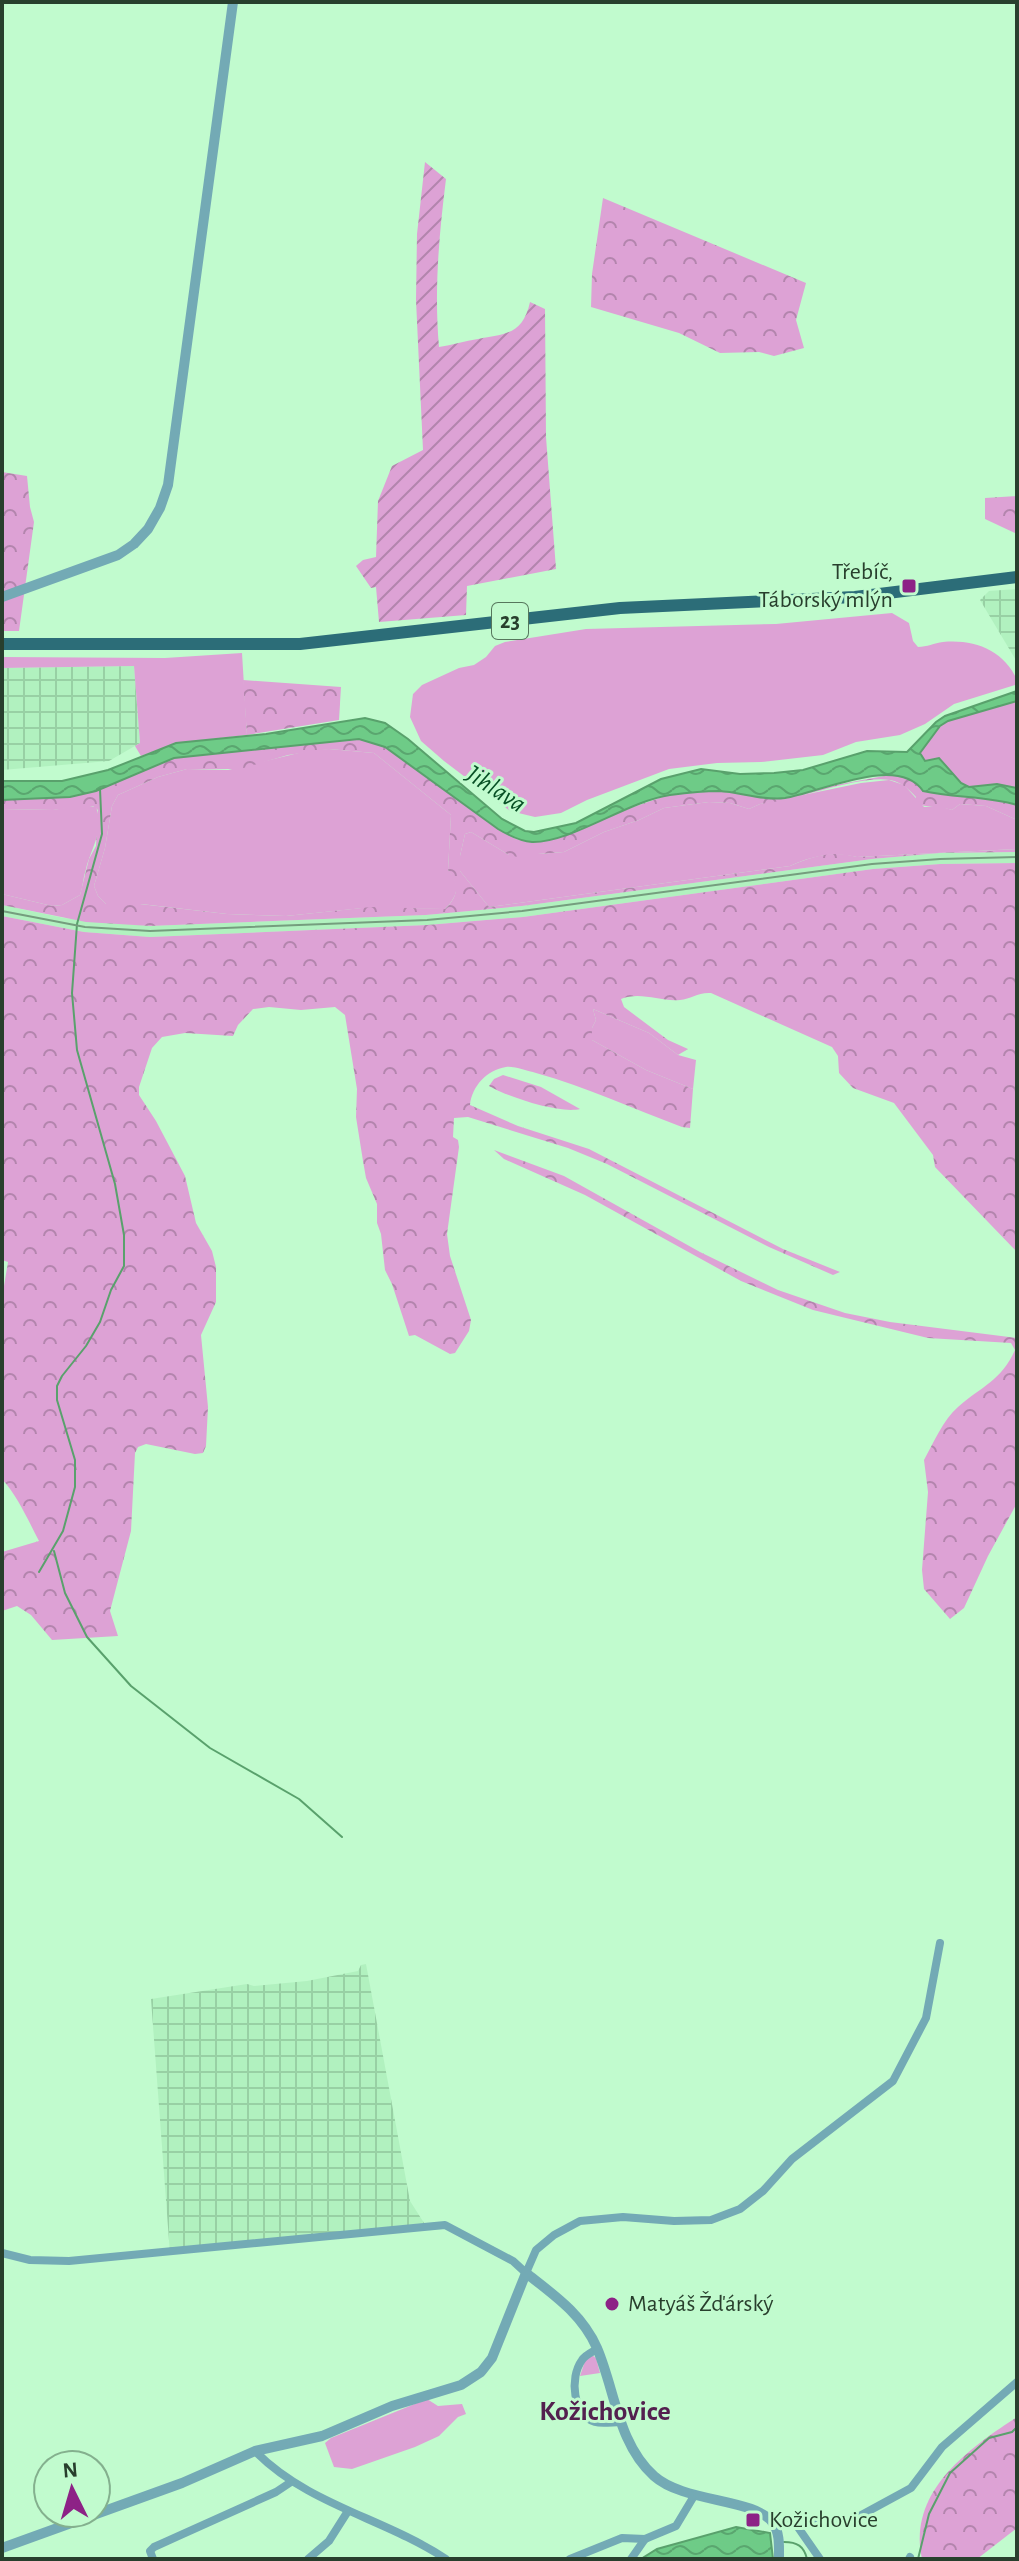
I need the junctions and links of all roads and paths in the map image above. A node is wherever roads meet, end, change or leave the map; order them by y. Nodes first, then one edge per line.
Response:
1 (233, 2) edge
2 (1017, 577) edge
3 (2, 597) edge
4 (2, 644) edge
5 (940, 1943) dead end
6 (536, 2250) junction
7 (2, 2253) edge
8 (513, 2261) junction
9 (526, 2273) junction
10 (597, 2349) junction
11 (1017, 2382) edge
12 (621, 2422) junction
13 (255, 2451) junction
14 (291, 2482) junction
15 (694, 2496) junction
16 (348, 2511) junction
17 (795, 2523) junction
18 (774, 2524) junction
19 (645, 2539) junction
20 (2, 2548) edge
21 (153, 2559) edge
22 (308, 2559) edge
23 (446, 2559) edge
24 (570, 2559) edge
25 (631, 2559) edge
26 (779, 2559) edge
27 (820, 2559) edge

1 - 3 street
2 - 4 main road, 23
5 - 6 street
6 - 8 street
6 - 9 street
7 - 8 street
8 - 9 street
9 - 10 street
9 - 13 street
10 - 12 street
10 - 12 street
11 - 17 street
12 - 15 street
13 - 14 street
13 - 20 street
14 - 16 street
14 - 21 street
15 - 18 street
15 - 19 street
16 - 22 street
16 - 23 street
17 - 18 street
17 - 27 street
18 - 26 street
19 - 24 street
19 - 25 street

